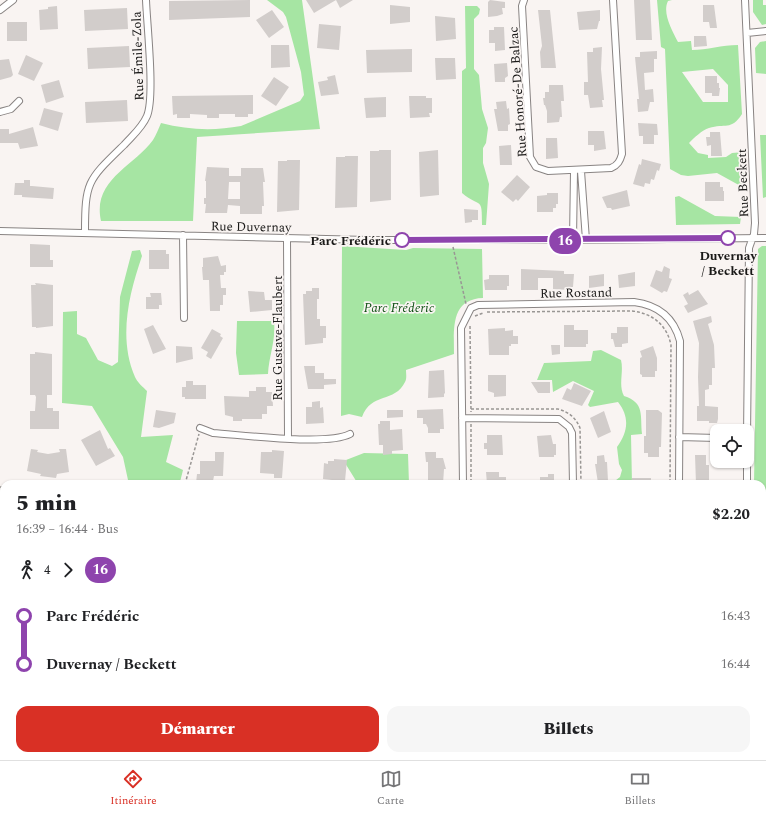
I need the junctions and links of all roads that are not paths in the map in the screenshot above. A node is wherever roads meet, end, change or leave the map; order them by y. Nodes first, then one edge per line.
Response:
1 (13, 0) edge
2 (146, 0) edge
3 (524, 0) edge
4 (613, 0) edge
5 (745, 0) edge
6 (0, 10) edge
7 (766, 31) edge
8 (747, 33) junction
9 (19, 101) dead end
10 (0, 112) edge
11 (574, 171) junction
12 (581, 171) junction
13 (0, 232) edge
14 (85, 232) junction
15 (183, 235) junction
16 (288, 238) junction
17 (752, 238) junction
18 (766, 238) edge
19 (573, 240) junction
20 (586, 240) junction
21 (184, 318) dead end
22 (462, 418) junction
23 (747, 424) edge
24 (200, 428) road end
25 (350, 434) dead end
26 (288, 438) junction
27 (679, 438) junction
28 (710, 438) edge
29 (747, 468) edge
30 (463, 480) edge
31 (573, 480) edge
32 (679, 480) edge
33 (747, 480) edge

1 - 6 street
2 - 14 street, Rue Émile-Zola
3 - 11 street, Rue Honoré-De Balzac
4 - 12 street, Rue Honoré-De Balzac
5 - 8 street, Rue Beckett
7 - 8 street
8 - 17 street, Rue Beckett
9 - 10 street
11 - 12 street, Rue Honoré-De Balzac
11 - 19 street
12 - 20 street
13 - 14 street, Rue Duvernay
14 - 15 street, Rue Duvernay
15 - 16 street, Rue Duvernay
15 - 21 street
16 - 19 street, Rue Duvernay
16 - 26 street, Rue Gustave-Flaubert
17 - 18 street, Rue Duvernay
17 - 20 street, Rue Duvernay
17 - 23 street, Rue Beckett
19 - 20 street, Rue Duvernay
22 - 27 street, Rue Rostand
22 - 30 street
22 - 31 street
24 - 26 street
25 - 26 street
27 - 28 street
27 - 32 street, Rue Rostand
29 - 33 street

